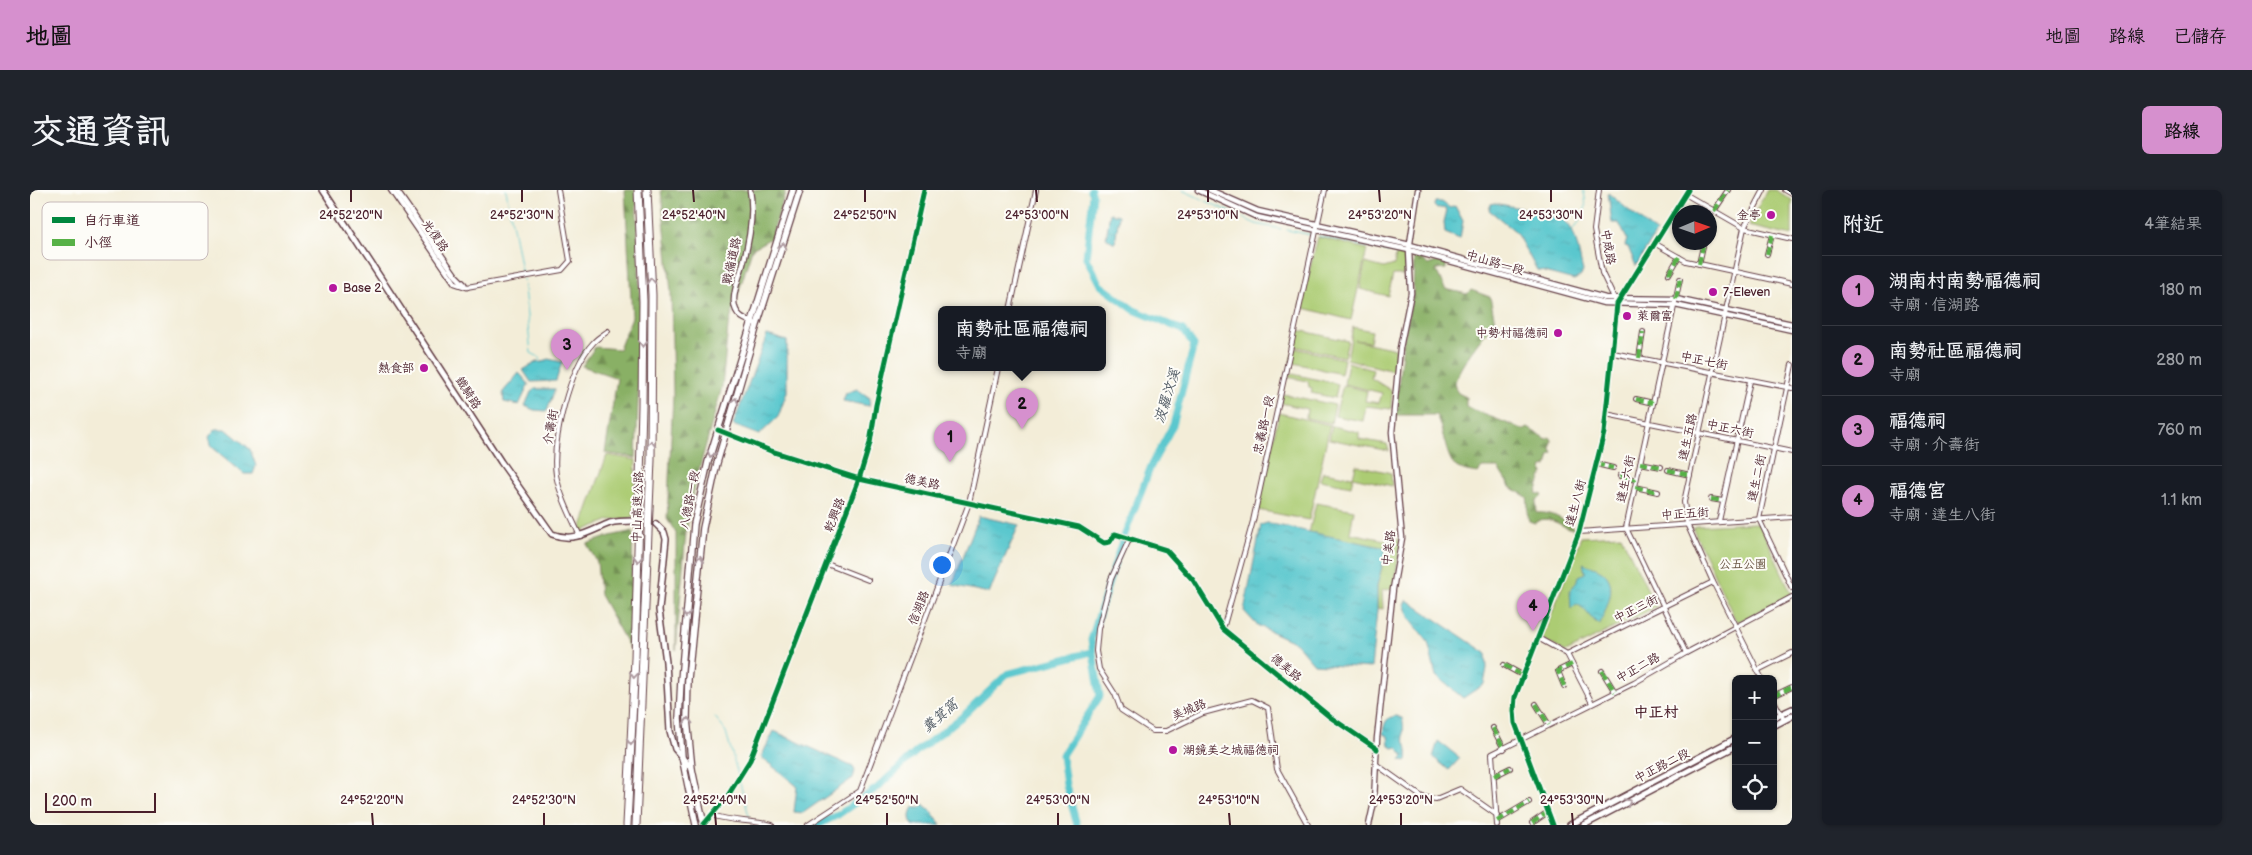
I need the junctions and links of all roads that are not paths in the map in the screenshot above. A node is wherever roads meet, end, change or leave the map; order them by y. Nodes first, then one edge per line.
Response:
1 (323, 190) edge
2 (391, 190) edge
3 (396, 190) edge
4 (558, 190) edge
5 (638, 190) edge
6 (647, 190) edge
7 (750, 190) edge
8 (793, 190) edge
9 (800, 190) edge
10 (924, 190) edge
11 (1036, 190) edge
12 (1198, 190) edge
13 (1210, 190) edge
14 (1325, 190) edge
15 (1418, 190) edge
16 (1599, 190) edge
17 (1728, 190) edge
18 (1764, 190) edge
19 (1785, 190) edge
20 (1687, 192) edge
21 (1792, 194) edge
22 (1705, 205) edge
23 (1717, 206) edge
24 (1717, 213) edge
25 (1318, 224) junction
26 (1744, 228) junction
27 (1317, 230) junction
28 (1772, 235) junction
29 (1792, 239) edge
30 (1654, 243) junction
31 (1410, 248) junction
32 (1703, 250) edge
33 (1767, 254) dead end
34 (1679, 257) junction
35 (1700, 264) junction
36 (1735, 271) junction
37 (1669, 274) dead end
38 (1680, 279) dead end
39 (1792, 284) edge
40 (467, 287) junction
41 (1617, 301) junction
42 (1675, 302) junction
43 (1011, 306) edge
44 (1726, 310) junction
45 (1724, 316) junction
46 (754, 324) junction
47 (1792, 324) edge
48 (1792, 330) edge
49 (608, 331) dead end
50 (1643, 332) dead end
51 (1613, 353) junction
52 (1638, 358) junction
53 (1663, 363) junction
54 (1792, 366) edge
55 (997, 371) edge
56 (1711, 373) junction
57 (1750, 380) junction
58 (1790, 388) edge
59 (1636, 399) dead end
60 (1653, 403) junction
61 (1606, 414) junction
62 (1649, 422) junction
63 (718, 430) junction
64 (726, 433) junction
65 (1699, 433) junction
66 (1736, 441) junction
67 (1774, 448) junction
68 (1792, 452) edge
69 (1640, 463) junction
70 (1596, 464) junction
71 (1661, 467) dead end
72 (1612, 468) dead end
73 (1668, 470) dead end
74 (1690, 475) junction
75 (1620, 476) dead end
76 (859, 478) junction
77 (1636, 480) junction
78 (1635, 487) junction
79 (1658, 492) dead end
80 (1711, 499) dead end
81 (1723, 501) junction
82 (969, 503) junction
83 (1792, 517) edge
84 (1759, 519) junction
85 (634, 521) dead end
86 (1719, 521) junction
87 (656, 524) dead end
88 (1687, 524) junction
89 (1626, 528) junction
90 (1579, 532) junction
91 (580, 536) junction
92 (1130, 538) junction
93 (827, 564) junction
94 (868, 580) dead end
95 (1713, 582) junction
96 (1792, 588) edge
97 (1792, 597) edge
98 (1663, 607) junction
99 (1735, 626) junction
100 (1223, 629) junction
101 (1538, 638) junction
102 (1686, 652) junction
103 (1792, 652) edge
104 (1567, 654) junction
105 (1572, 664) junction
106 (1504, 665) dead end
107 (1758, 670) junction
108 (1602, 671) dead end
109 (1760, 675) edge
110 (1524, 676) junction
111 (1564, 686) dead end
112 (1792, 687) edge
113 (1615, 692) junction
114 (1777, 696) edge
115 (1592, 703) junction
116 (1536, 704) dead end
117 (1777, 706) edge
118 (1792, 709) edge
119 (1781, 714) junction
120 (1777, 716) edge
121 (1792, 716) edge
122 (1784, 720) junction
123 (1777, 724) edge
124 (1549, 725) junction
125 (1493, 728) dead end
126 (1522, 740) junction
127 (1732, 740) edge
128 (1732, 748) edge
129 (1504, 749) junction
130 (1377, 750) junction
131 (682, 757) junction
132 (1377, 765) junction
133 (1510, 768) dead end
134 (692, 769) junction
135 (1494, 776) junction
136 (1529, 802) dead end
137 (1548, 812) junction
138 (712, 815) junction
139 (1497, 815) junction
140 (1532, 822) dead end
141 (1497, 823) edge
142 (627, 825) edge
143 (636, 825) edge
144 (696, 825) edge
145 (704, 825) edge
146 (772, 825) edge
147 (808, 825) edge
148 (1308, 825) edge
149 (1369, 825) edge
150 (1553, 825) edge
151 (1570, 825) edge
152 (1584, 825) edge

1 - 91 main road, 鐵騎路
2 - 40 street, 光復路
3 - 40 street, 光復路
4 - 40 street
5 -> 142 highway, 中山高速公路
143 -> 6 highway, 中山高速公路
7 - 46 street, 戰備道路
8 - 46 main road, 八德路一段
46 -> 9 main road, 八德路一段
10 - 76 street, 乾興路
11 - 43 street
12 - 27 street, 中山路一段
13 - 25 street, 中山路一段
14 - 25 street, 忠義路一段
15 - 31 street, 中美路
16 - 41 street, 中成路
17 - 23 street
18 - 26 street, 達生五路
19 - 21 street
20 - 22 street
20 - 30 street, 達生八街
24 - 26 street
25 - 27 street, 忠義路一段
25 - 31 street, 中山路一段
26 - 28 street
26 - 36 street, 達生五路
27 - 31 street, 中山路一段
27 - 100 street, 忠義路一段
28 - 29 street
28 - 33 street
30 - 34 street
30 - 41 street, 達生八街
31 - 41 street, 中山路一段
31 - 130 street, 中美路
32 - 35 street
34 - 35 street
34 - 37 street
35 - 36 street
36 - 39 street
36 - 44 street, 達生五路
38 - 42 street, 達生六街
41 - 42 street, 中山路一段
41 - 51 street, 達生八街
42 - 44 street, 中山路一段
42 - 45 street, 中山路一段
42 - 53 street, 達生六街
44 - 45 street, 達生五路
44 - 47 street, 中山路一段
45 - 48 street, 中山路一段
45 - 56 street, 達生五路
46 - 63 main road, 八德路一段
64 -> 46 main road, 八德路一段
49 - 91 street, 介壽街
50 - 52 street
51 - 52 street, 中正七街
51 - 61 street, 達生八街
52 - 53 street, 中正七街
53 - 56 street, 中正七街
53 - 60 street, 達生六街
54 - 58 street, 達生二街
55 - 82 street, 信湖路
56 - 57 street, 中正七街
56 - 65 street, 達生五路
57 - 58 street, 中正七街
57 - 66 street
58 - 67 street, 達生二街
59 - 60 street
60 - 62 street, 達生六街
61 - 62 street, 中正六街
61 - 70 street, 達生八街
62 - 65 street, 中正六街
62 - 69 street, 達生六街
63 - 64 street, 德美路
63 -> 131 main road, 八德路一段
64 - 76 street, 德美路
134 -> 64 main road, 八德路一段
65 - 66 street, 中正六街
65 - 74 street, 達生五路
66 - 67 street, 中正六街
66 - 81 street
67 - 68 street, 中正六街
67 - 84 street, 達生二街
69 - 71 street
69 - 77 street, 達生六街
70 - 72 street
70 - 90 street, 達生八街
73 - 74 street
74 - 88 street, 達生五路
75 - 77 street
76 - 82 street, 德美路
76 - 93 street, 乾興路
77 - 78 street, 達生六街
78 - 79 street
78 - 89 street, 達生六街
80 - 81 street
81 - 86 street
82 - 92 street, 德美路
82 - 147 street, 信湖路
83 - 84 street, 中正五街
84 - 86 street, 中正五街
84 - 96 street, 達生二街
85 - 91 main road, 鐵騎路
86 - 88 street, 中正五街
87 - 131 main road
88 - 89 street, 中正五街
88 - 95 street, 達生五路
89 - 90 street, 中正五街
89 - 98 street
90 - 101 street, 達生八街
92 - 100 street, 德美路
92 - 148 street, 美城路
93 - 94 street
93 - 138 street, 乾興路
95 - 98 street, 中正三街
95 - 99 street, 達生五路
97 - 99 street, 中正二路
98 - 102 street
98 - 104 street, 中正三街
99 - 102 street, 中正二路
99 - 107 street, 達生五路
100 - 130 street, 德美路
101 - 104 street
101 - 110 street, 達生八街
102 - 113 street, 中正二路
103 - 107 street
104 - 105 street
105 - 111 street
105 - 115 street
106 - 110 street
107 - 109 street, 達生五路
108 - 113 street
110 - 126 street, 達生八街
112 - 114 street
113 - 115 street, 中正二路
115 - 124 street, 中正二路
116 - 124 street
117 - 119 street
118 - 119 main road
119 - 120 main road
119 - 122 street
121 - 122 main road
122 - 123 main road
124 - 126 street, 中正二路
125 - 129 street
126 - 129 street, 中正二路
126 - 137 street, 達生八街
127 - 151 main road, 中正路二段
152 -> 128 main road, 中正路二段
129 - 135 street, 中正二路
130 - 132 street, 中美路
131 - 134 main road
131 - 144 main road, 八德路一段
132 - 139 street
132 - 149 street, 中美路
133 - 135 street
134 - 145 main road, 八德路一段
135 - 139 street
136 - 141 street
137 - 140 street
137 - 150 street, 達生八街
138 - 145 street, 乾興路
138 - 146 street
139 - 141 street

